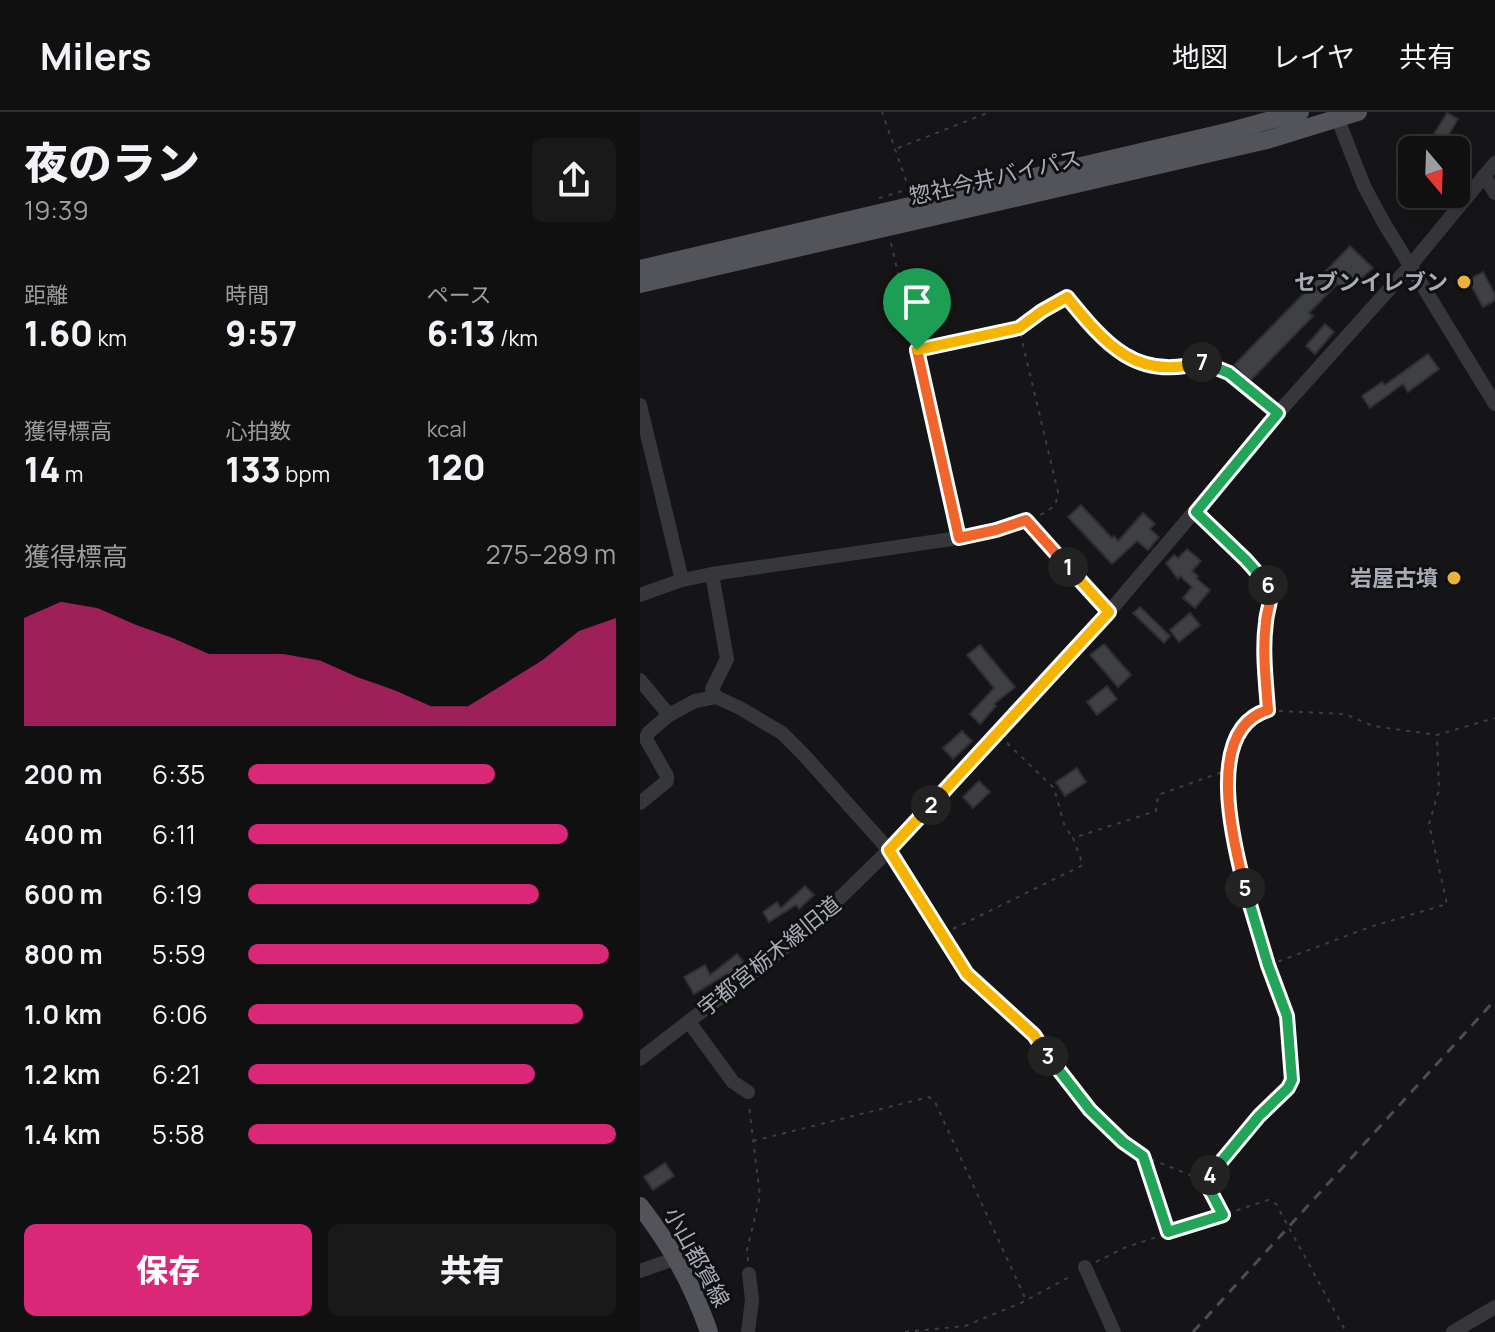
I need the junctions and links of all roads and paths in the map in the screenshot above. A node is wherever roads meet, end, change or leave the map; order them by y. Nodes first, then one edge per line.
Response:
1 (882, 112) edge
2 (990, 112) edge
3 (1300, 112) edge
4 (1358, 112) edge
5 (1336, 116) edge
6 (897, 149) junction
7 (1495, 163) edge
8 (1484, 176) junction
9 (1495, 193) edge
10 (885, 220) junction
11 (1410, 266) junction
12 (640, 269) edge
13 (640, 284) edge
14 (1019, 328) junction
15 (917, 350) junction
16 (1495, 404) edge
17 (640, 405) edge
18 (1278, 413) junction
19 (1196, 512) junction
20 (1026, 520) junction
21 (959, 538) junction
22 (712, 574) junction
23 (682, 580) junction
24 (640, 595) edge
25 (1109, 612) junction
26 (640, 680) edge
27 (716, 697) junction
28 (1268, 710) junction
29 (669, 715) junction
30 (1495, 718) edge
31 (998, 734) junction
32 (1437, 735) junction
33 (1226, 770) junction
34 (640, 803) edge
35 (1073, 838) junction
36 (889, 850) junction
37 (942, 934) junction
38 (1268, 965) junction
39 (967, 974) joint
40 (689, 1022) junction
41 (640, 1059) edge
42 (748, 1092) joint
43 (753, 1141) junction
44 (1143, 1156) junction
45 (1205, 1181) junction
46 (640, 1206) edge
47 (1223, 1215) junction
48 (1168, 1232) junction
49 (674, 1259) junction
50 (1085, 1267) junction
51 (640, 1271) edge
52 (749, 1274) joint
53 (1026, 1301) junction
54 (1495, 1307) edge
55 (709, 1332) edge
56 (748, 1332) edge
57 (905, 1332) edge
58 (1114, 1332) edge
59 (1346, 1332) edge
60 (1453, 1332) edge

1 - 6 path
2 - 6 path
3 - 10 main road, 惣社今井バイパス
4 - 5 main road, 惣社今井バイパス
5 - 10 main road, 惣社今井バイパス
5 - 11 street
6 - 10 path
7 - 8 street, 宇都宮栃木線旧道
8 - 9 street
8 - 11 street, 宇都宮栃木線旧道
10 - 12 main road, 惣社今井バイパス
10 - 13 main road, 惣社今井バイパス
10 - 15 path
11 - 16 street
11 - 18 street, 宇都宮栃木線旧道
14 - 15 path
14 - 18 path
14 - 20 path
15 - 21 path
17 - 23 street
18 - 19 street, 宇都宮栃木線旧道
19 - 25 street, 宇都宮栃木線旧道
19 - 28 street
20 - 21 path
20 - 25 path
21 - 22 street
22 - 23 street
22 - 27 street
23 - 24 street
25 - 31 street, 宇都宮栃木線旧道
26 - 29 street
27 - 29 street
27 - 36 street
28 - 32 path
28 - 33 path
29 - 34 street
30 - 32 path
31 - 35 path
31 - 36 street, 宇都宮栃木線旧道
32 - 38 path
33 - 35 path
33 - 38 path
35 - 37 path
36 - 37 street
36 - 40 street, 宇都宮栃木線旧道
37 - 39 street
38 - 45 path
39 - 44 path
40 - 41 street, 宇都宮栃木線旧道
40 - 42 street
42 - 43 path
43 - 52 path
43 - 53 path
44 - 45 path
44 - 48 path
45 - 47 path
46 - 49 main road, 小山都賀線
47 - 48 path
47 - 59 path
48 - 50 path
49 - 51 street
49 - 55 main road, 小山都賀線
50 - 53 path
50 - 58 street
52 - 56 street
53 - 57 path
54 - 60 street

